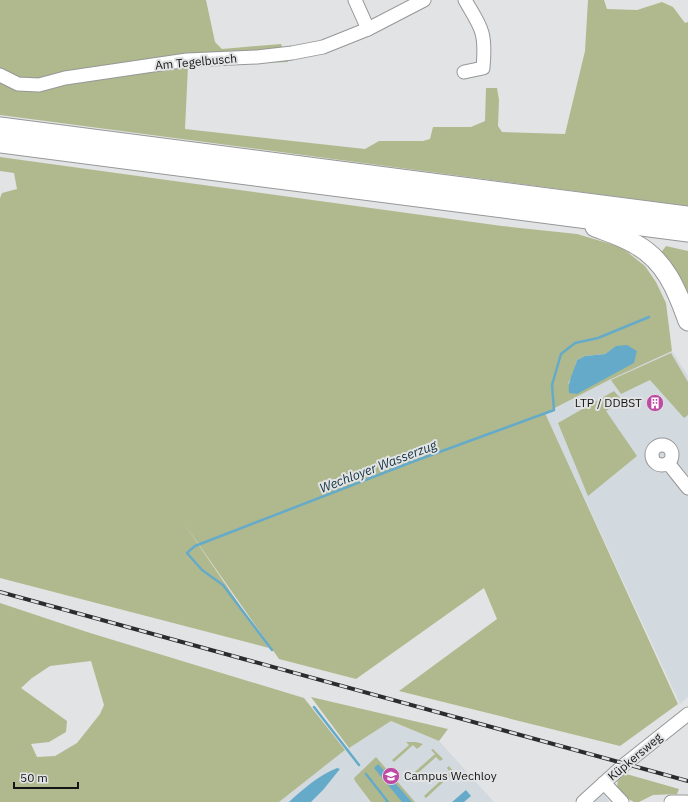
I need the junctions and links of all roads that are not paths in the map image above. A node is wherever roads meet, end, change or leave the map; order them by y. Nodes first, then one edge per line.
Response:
1 (354, 0) edge
2 (424, 0) edge
3 (465, 0) edge
4 (368, 29) junction
5 (464, 72) dead end
6 (0, 75) edge
7 (0, 127) edge
8 (0, 143) edge
9 (566, 216) junction
10 (688, 216) edge
11 (688, 232) edge
12 (688, 320) edge
13 (668, 463) dead end
14 (688, 488) edge
15 (688, 714) edge
16 (604, 783) junction
17 (583, 802) edge
18 (622, 802) edge
19 (670, 802) edge
20 (686, 802) edge

1 - 4 street
2 - 4 street, Am Tegelbusch
3 - 5 street
4 - 6 street, Am Tegelbusch
7 - 10 highway
8 - 9 highway
9 - 11 highway
9 - 12 highway
13 - 14 street
15 - 16 street, Küpkersweg
16 - 17 street, Küpkersweg
16 - 18 street
19 - 20 street

